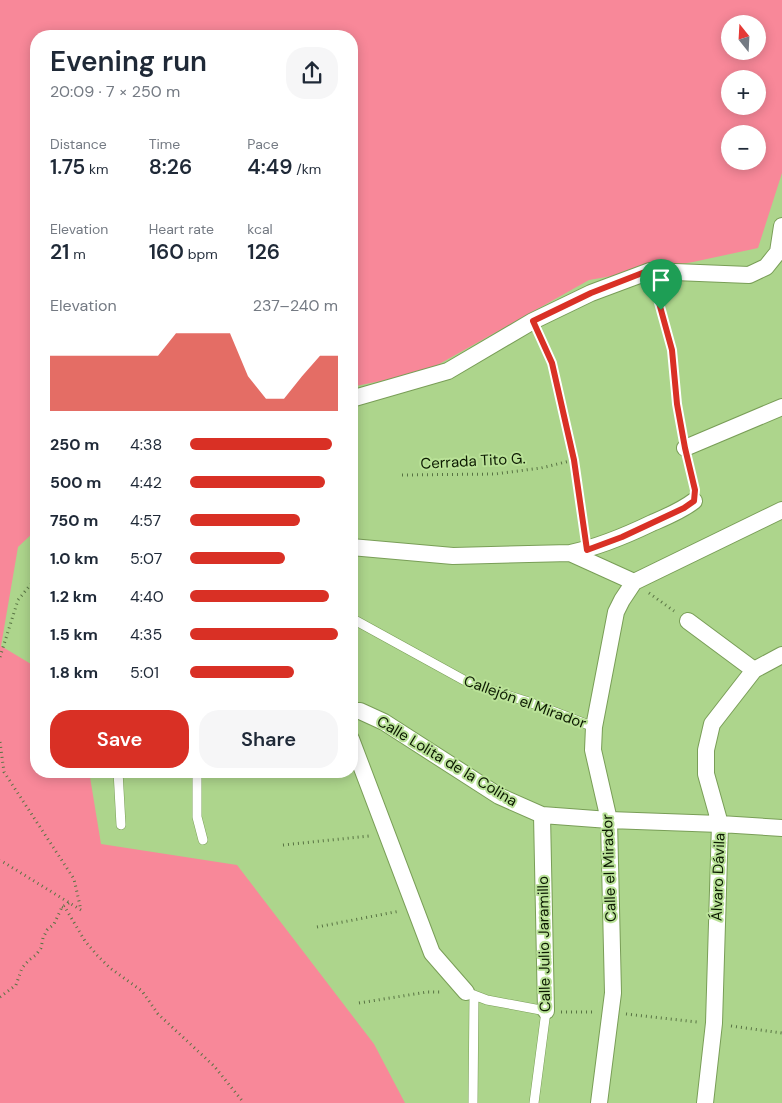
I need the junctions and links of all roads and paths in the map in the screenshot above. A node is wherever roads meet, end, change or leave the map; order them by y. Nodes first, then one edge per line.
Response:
1 (782, 226) edge
2 (650, 270) junction
3 (533, 321) junction
4 (358, 397) edge
5 (782, 406) edge
6 (685, 448) junction
7 (574, 460) junction
8 (402, 475) dead end
9 (694, 501) joint
10 (782, 510) edge
11 (358, 548) edge
12 (587, 550) junction
13 (570, 553) junction
14 (634, 582) junction
15 (30, 585) edge
16 (688, 621) joint
17 (358, 622) edge
18 (782, 654) edge
19 (0, 657) edge
20 (754, 670) junction
21 (358, 711) edge
22 (594, 727) junction
23 (0, 742) edge
24 (358, 758) edge
25 (118, 778) edge
26 (196, 778) edge
27 (542, 814) junction
28 (609, 820) junction
29 (720, 824) junction
30 (121, 825) dead end
31 (782, 828) edge
32 (386, 834) junction
33 (203, 840) dead end
34 (283, 845) dead end
35 (0, 860) edge
36 (69, 902) junction
37 (62, 907) junction
38 (415, 908) junction
39 (317, 927) dead end
40 (470, 993) junction
41 (0, 997) edge
42 (359, 1003) dead end
43 (546, 1011) junction
44 (611, 1012) junction
45 (244, 1103) edge
46 (473, 1103) edge
47 (534, 1103) edge
48 (599, 1103) edge
49 (705, 1103) edge

1 - 2 street
2 - 3 street
2 - 6 path
3 - 4 street
3 - 7 path
5 - 6 street
6 - 9 path
7 - 8 path, Cerrada Tito G.
7 - 12 path
9 - 12 street
10 - 14 street
11 - 13 street
12 - 13 street
13 - 14 street
14 - 16 path
14 - 22 street, Calle el Mirador
15 - 19 path
16 - 20 street
17 - 22 lane, Callejón el Mirador
18 - 20 street, Álvaro Dávila
20 - 29 street, Álvaro Dávila
21 - 27 street, Calle Lolita de la Colina
22 - 28 street, Calle el Mirador
23 - 36 path
24 - 32 street
25 - 30 lane
26 - 33 lane
27 - 28 street, Calle Lolita de la Colina
27 - 43 street, Calle Julio Jaramillo
28 - 29 street, Calle Lolita de la Colina
28 - 44 street, Calle el Mirador
29 - 31 street, Calle Lolita de la Colina
29 - 49 street, Álvaro Dávila
32 - 34 path
32 - 38 street
35 - 36 path
36 - 37 path
37 - 41 path
37 - 45 path
38 - 39 path
38 - 40 street
40 - 42 path
40 - 43 lane
40 - 46 lane
43 - 44 path
43 - 47 lane, Calle Julio Jaramillo
44 - 48 street, Calle el Mirador

